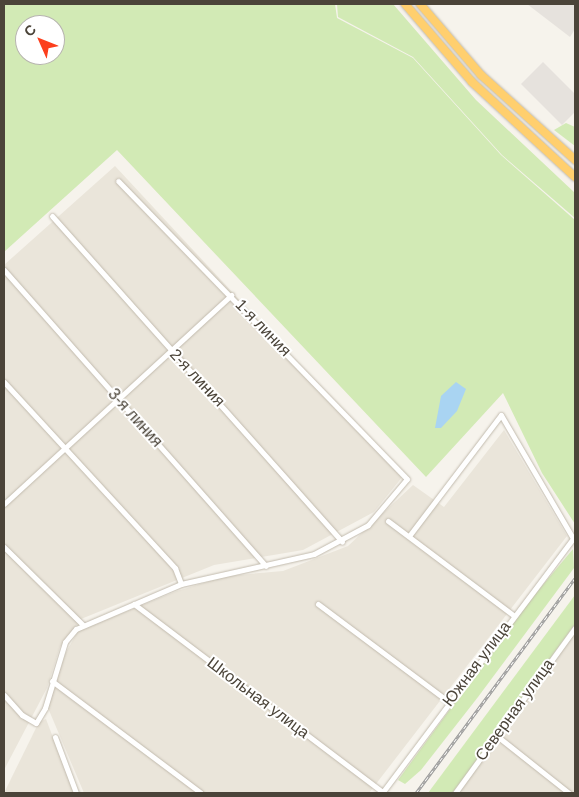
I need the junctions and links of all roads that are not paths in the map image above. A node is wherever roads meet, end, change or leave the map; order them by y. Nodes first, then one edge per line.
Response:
1 (405, 4) edge
2 (420, 4) edge
3 (575, 160) edge
4 (575, 176) edge
5 (118, 181) dead end
6 (52, 216) dead end
7 (4, 270) edge
8 (231, 295) junction
9 (170, 350) junction
10 (4, 382) edge
11 (118, 399) junction
12 (63, 449) junction
13 (4, 504) edge
14 (388, 521) dead end
15 (409, 536) junction
16 (574, 537) edge
17 (342, 541) junction
18 (4, 547) edge
19 (266, 566) junction
20 (181, 584) junction
21 (134, 604) junction
22 (318, 604) dead end
23 (513, 615) junction
24 (83, 625) junction
25 (575, 628) edge
26 (52, 681) junction
27 (4, 694) edge
28 (449, 702) junction
29 (497, 736) junction
30 (55, 737) dead end
31 (76, 793) edge
32 (201, 793) edge
33 (382, 793) edge
34 (455, 793) edge
35 (569, 793) edge

1 - 4 highway
2 - 3 highway
5 - 8 street, 1-я линия
6 - 9 street, 2-я линия
7 - 11 street, 3-я линия
8 - 9 street
8 - 17 street, 1-я линия
9 - 11 street
9 - 17 street, 2-я линия
10 - 12 street
11 - 12 street
11 - 19 street, 3-я линия
12 - 13 street
12 - 20 street
14 - 15 street
15 - 16 street
15 - 23 street
16 - 23 street, Южная улица
17 - 19 street
18 - 24 street
19 - 20 street
20 - 21 street
21 - 24 street
21 - 33 street, Школьная улица
22 - 28 street
23 - 28 street, Южная улица
24 - 26 street
25 - 29 street, Северная улица
26 - 27 street
26 - 32 street
28 - 33 street, Южная улица
29 - 34 street, Северная улица
29 - 35 street
30 - 31 street

